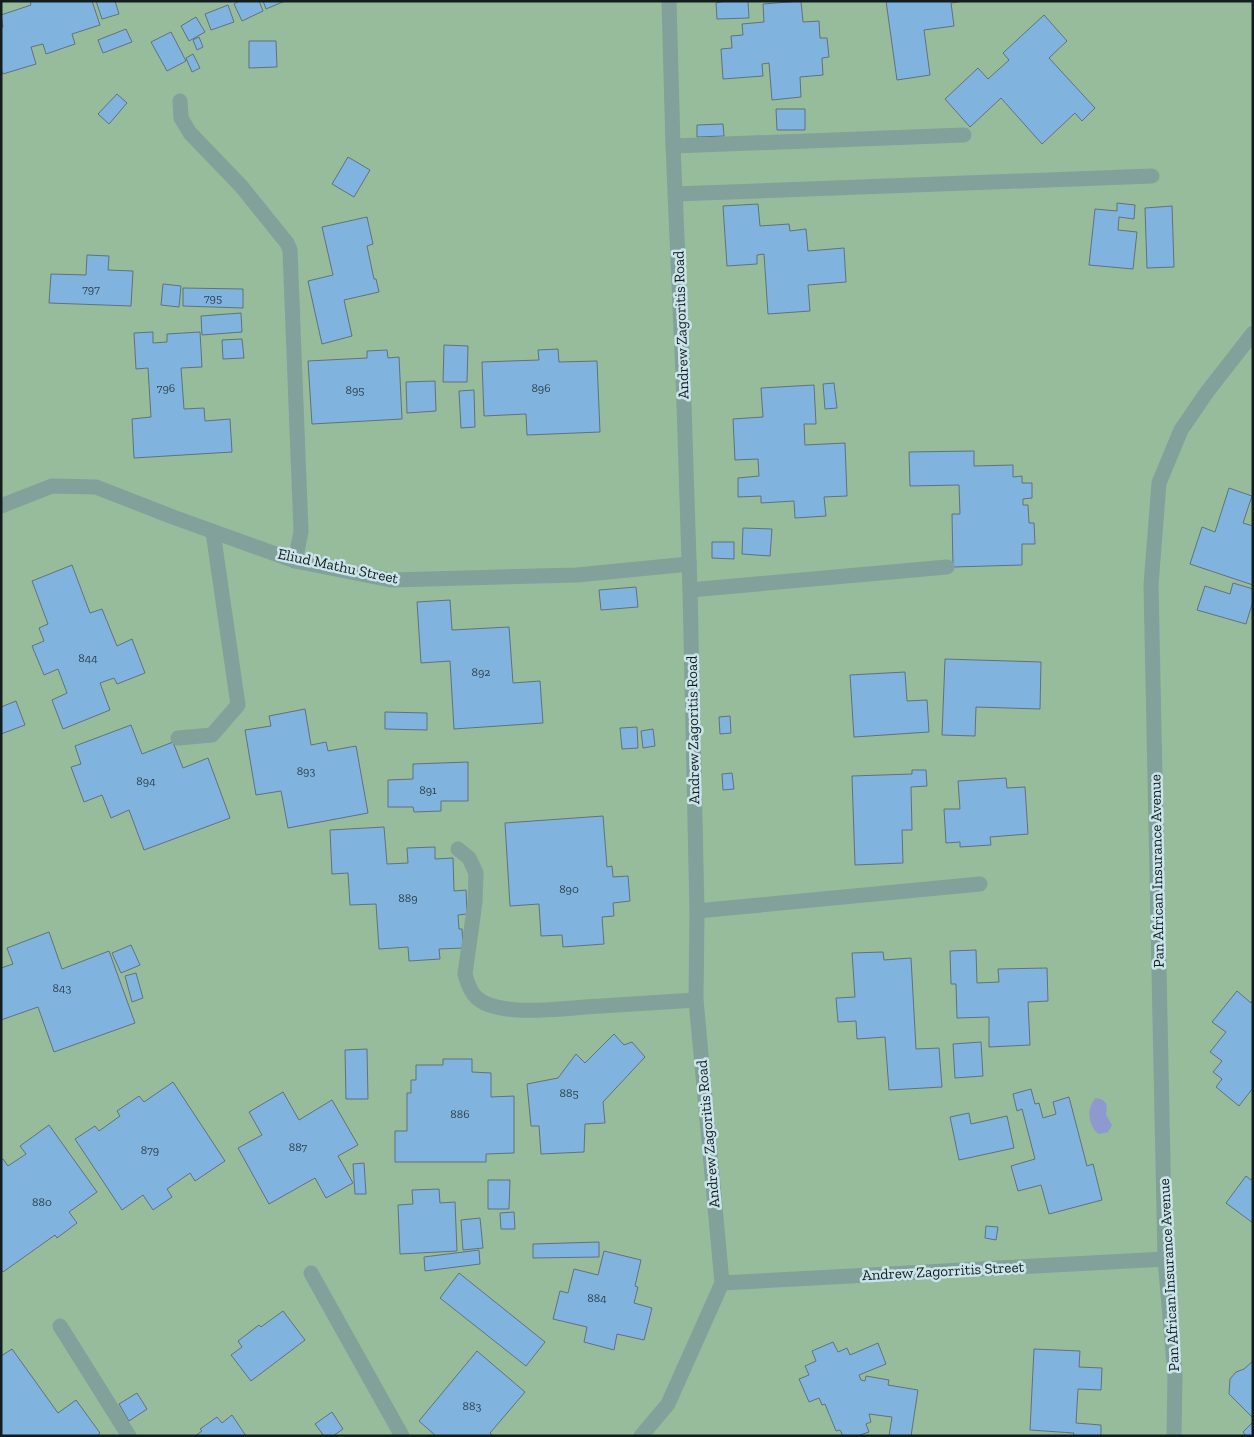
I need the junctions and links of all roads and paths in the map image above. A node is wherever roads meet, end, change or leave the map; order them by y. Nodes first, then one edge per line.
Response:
1 (669, 1) edge
2 (180, 101) dead end
3 (964, 136) dead end
4 (673, 146) junction
5 (1152, 176) dead end
6 (675, 194) junction
7 (1253, 334) edge
8 (1, 506) edge
9 (214, 532) junction
10 (295, 561) junction
11 (689, 564) junction
12 (947, 567) dead end
13 (690, 590) junction
14 (178, 738) dead end
15 (458, 849) dead end
16 (980, 884) dead end
17 (697, 911) junction
18 (696, 1000) junction
19 (1165, 1259) junction
20 (311, 1273) dead end
21 (722, 1283) junction
22 (60, 1326) dead end
23 (129, 1436) edge
24 (402, 1436) edge
25 (641, 1436) edge
26 (1174, 1436) edge

1 - 4 street, Andrew Zagoritis Road
2 - 10 street
3 - 4 street
4 - 6 street, Andrew Zagoritis Road
5 - 6 street
6 - 11 street, Andrew Zagoritis Road
7 - 19 street, Pan African Insurance Avenue
8 - 9 street, Eliud Mathu Street
9 - 10 street, Eliud Mathu Street
9 - 14 street
10 - 11 street, Eliud Mathu Street
11 - 13 street, Andrew Zagoritis Road
12 - 13 street
13 - 17 street, Andrew Zagoritis Road
15 - 18 street
16 - 17 street
17 - 18 street, Andrew Zagoritis Road
18 - 21 street, Andrew Zagoritis Road
19 - 21 street, Andrew Zagorritis Street
19 - 26 street, Pan African Insurance Avenue
20 - 24 street
21 - 25 street, Andrew Zagoritis Road
22 - 23 street

